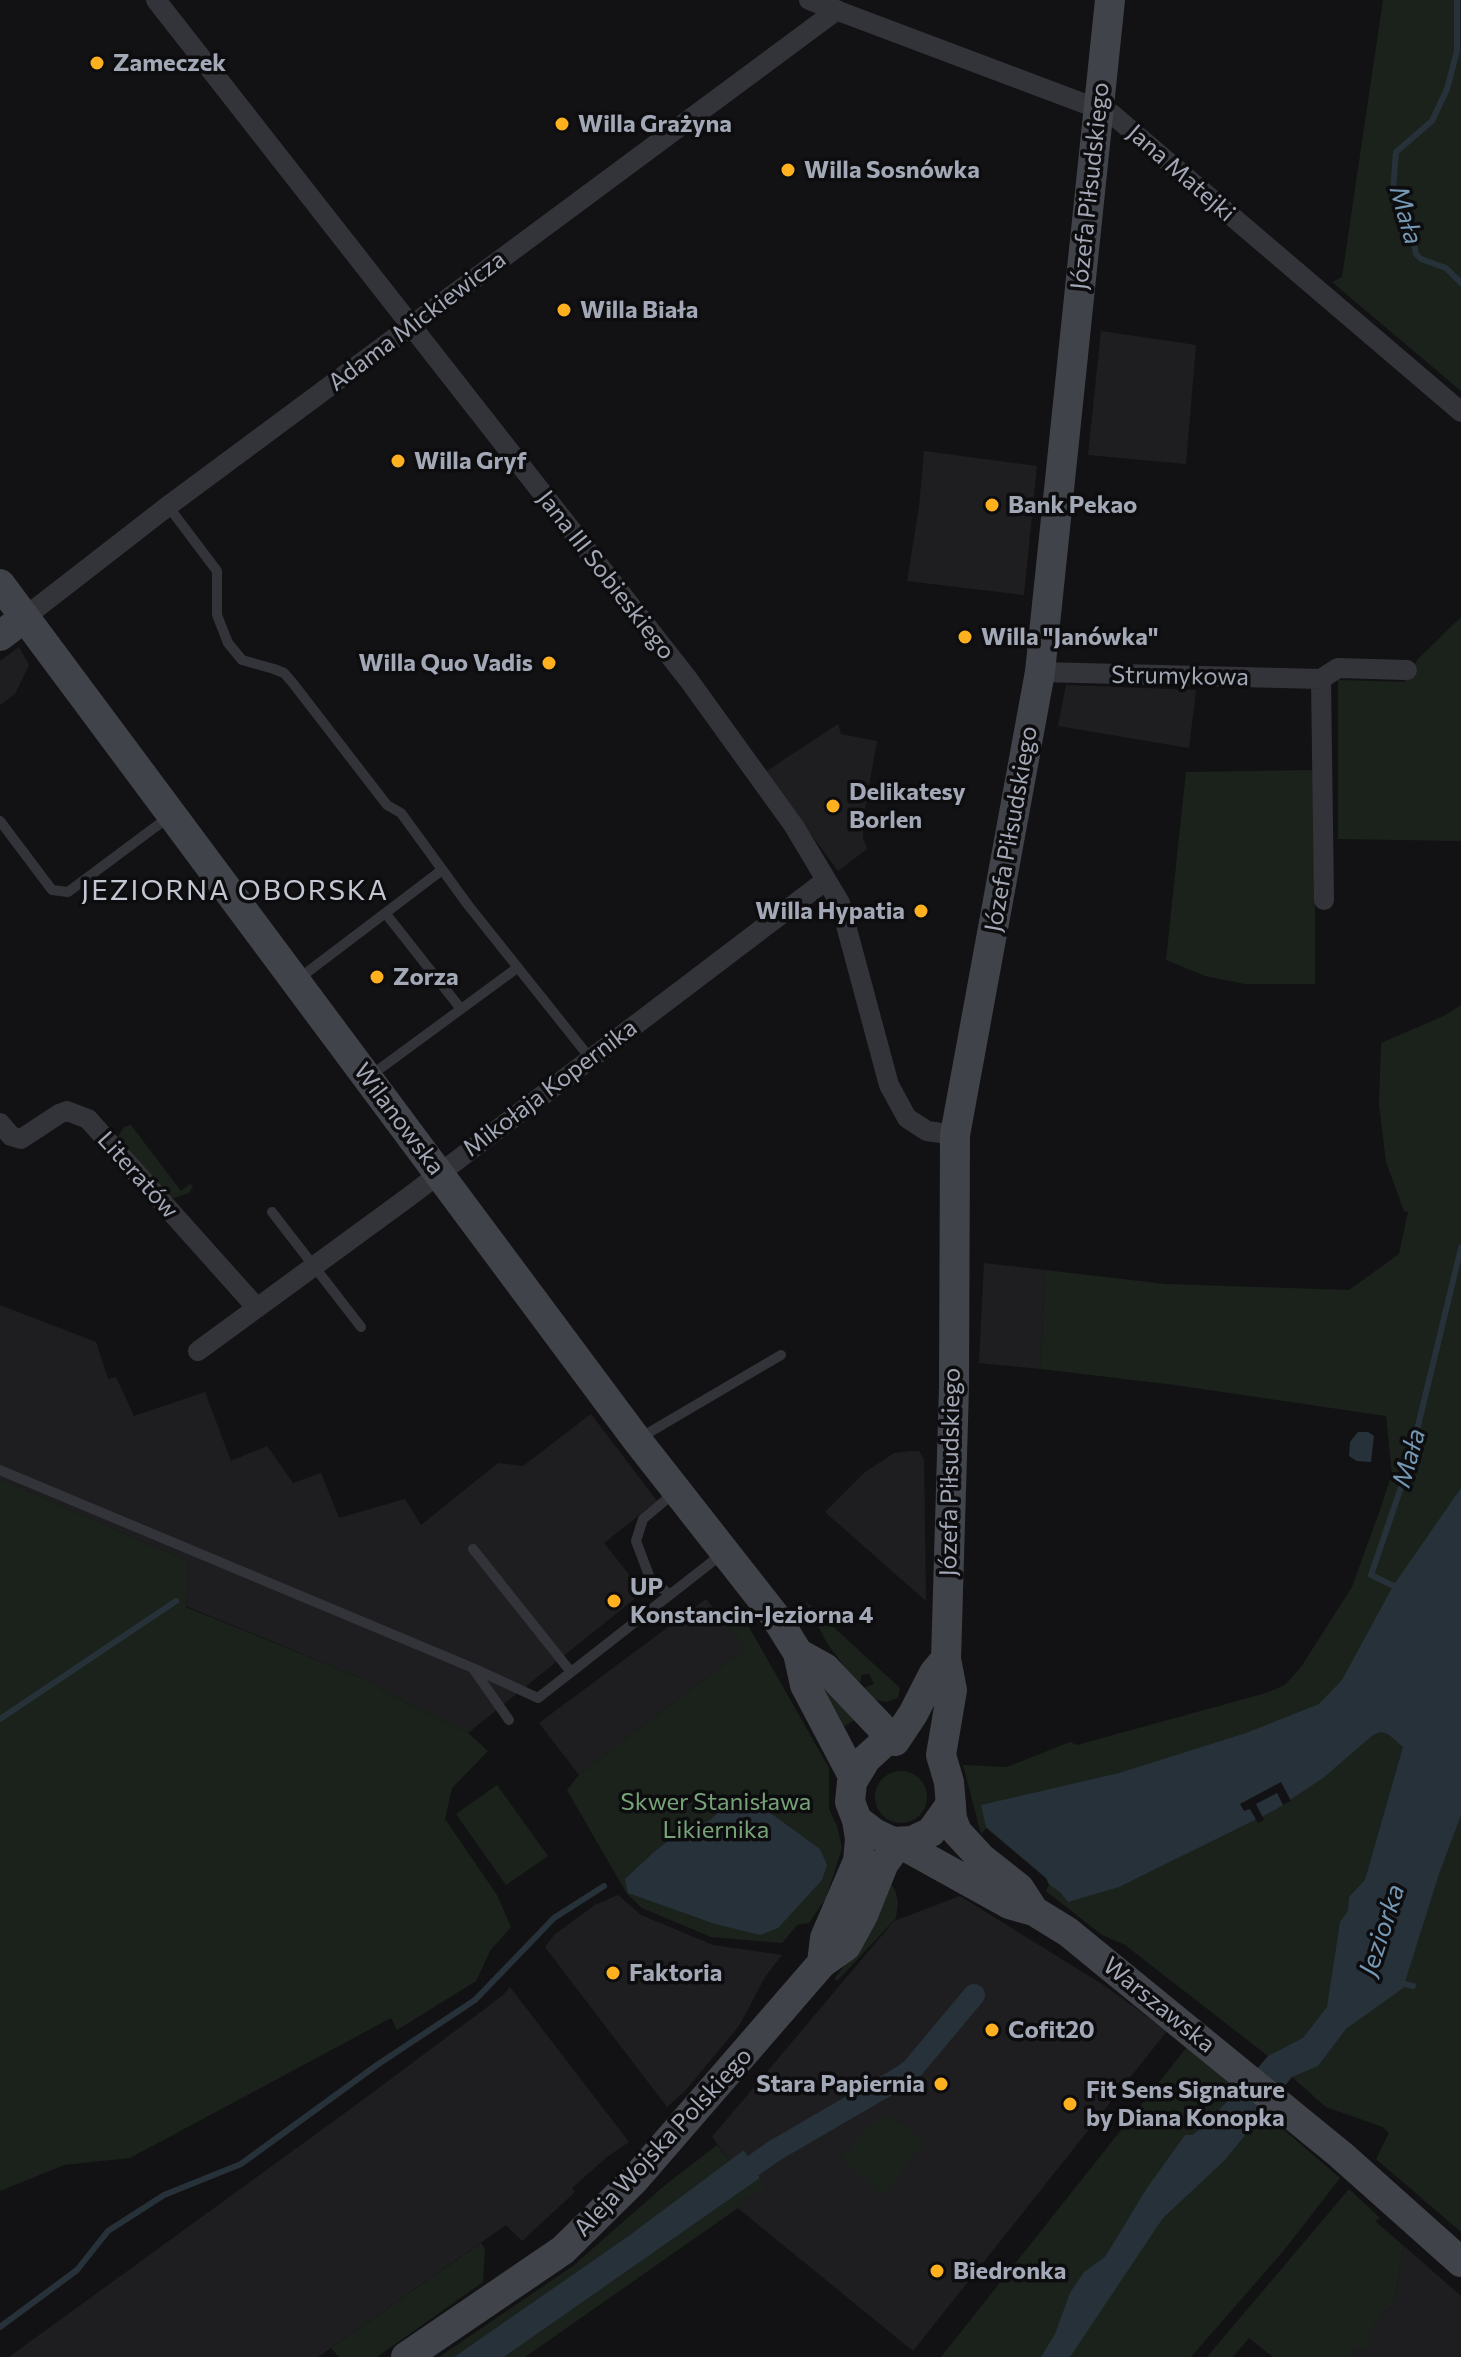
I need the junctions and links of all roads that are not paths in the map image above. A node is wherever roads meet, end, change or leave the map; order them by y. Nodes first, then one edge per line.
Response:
1 (156, 0) edge
2 (809, 0) edge
3 (1110, 0) edge
4 (837, 10) junction
5 (1098, 107) junction
6 (410, 326) junction
7 (1461, 412) edge
8 (168, 506) junction
9 (0, 584) edge
10 (25, 617) junction
11 (0, 636) edge
12 (1407, 670) dead end
13 (1040, 672) junction
14 (1321, 679) junction
15 (172, 815) junction
16 (0, 821) edge
17 (442, 870) junction
18 (825, 881) junction
19 (1324, 900) dead end
20 (386, 914) junction
21 (517, 968) junction
22 (296, 980) junction
23 (461, 1009) junction
24 (590, 1058) junction
25 (368, 1077) junction
26 (0, 1123) edge
27 (955, 1135) junction
28 (439, 1172) junction
29 (272, 1212) dead end
30 (315, 1265) junction
31 (257, 1308) junction
32 (361, 1327) dead end
33 (198, 1351) dead end
34 (781, 1355) dead end
35 (637, 1440) junction
36 (0, 1470) edge
37 (677, 1490) junction
38 (473, 1549) dead end
39 (727, 1551) junction
40 (670, 1595) junction
41 (798, 1653) junction
42 (946, 1659) junction
43 (473, 1668) junction
44 (571, 1672) junction
45 (509, 1720) dead end
46 (891, 1740) junction
47 (945, 1773) junction
48 (854, 1778) junction
49 (951, 1804) junction
50 (857, 1820) junction
51 (909, 1850) junction
52 (1034, 1911) junction
53 (822, 1963) junction
54 (1461, 2262) edge
55 (406, 2357) edge

1 - 6 street, Jana III Sobieskiego
2 - 4 street, Jana Matejki
3 - 5 street, Józefa Piłsudskiego
4 - 5 street, Jana Matejki
4 - 6 street, Adama Mickiewicza
5 - 7 street, Jana Matejki
5 - 13 street, Józefa Piłsudskiego
6 - 8 street, Adama Mickiewicza
6 - 18 street, Jana III Sobieskiego
8 - 10 street, Adama Mickiewicza
8 - 17 lane
9 - 10 street, Wilanowska
10 - 11 street, Adama Mickiewicza
10 - 15 street, Wilanowska
12 - 14 street, Strumykowa
13 - 14 street, Strumykowa
13 - 27 street, Józefa Piłsudskiego
14 - 19 street
15 - 16 lane
15 - 22 street, Wilanowska
17 - 20 lane
17 - 21 lane
18 - 24 street, Mikołaja Kopernika
18 - 27 street, Jana III Sobieskiego
20 - 22 lane
20 - 23 lane
21 - 23 lane
21 - 24 lane
22 - 25 street, Wilanowska
23 - 25 lane
24 - 28 street, Mikołaja Kopernika
25 - 28 street, Wilanowska
26 - 31 street, Literatów
27 - 42 street, Józefa Piłsudskiego
28 - 30 street, Mikołaja Kopernika
28 - 35 street, Wilanowska
29 - 30 lane
30 - 31 street, Mikołaja Kopernika
30 - 32 lane
31 - 33 street, Mikołaja Kopernika
34 - 35 lane
35 - 37 street, Wilanowska
36 - 43 lane
37 - 39 street, Wilanowska
37 - 40 lane
38 - 44 lane
39 - 40 lane
39 - 41 street, Wilanowska
40 - 44 lane
41 - 46 street, Wilanowska
41 - 48 street, Wilanowska
42 - 46 street
42 - 47 street, Józefa Piłsudskiego
43 - 44 lane
43 - 45 lane
46 - 47 street
46 - 48 street
47 - 49 street
48 - 50 street
49 - 51 street
49 - 52 street, Warszawska
50 - 51 street
50 - 53 street, Aleja Wojska Polskiego
51 - 52 street, Warszawska
51 - 53 street, Aleja Wojska Polskiego
52 - 54 street, Warszawska
53 - 55 street, Aleja Wojska Polskiego

